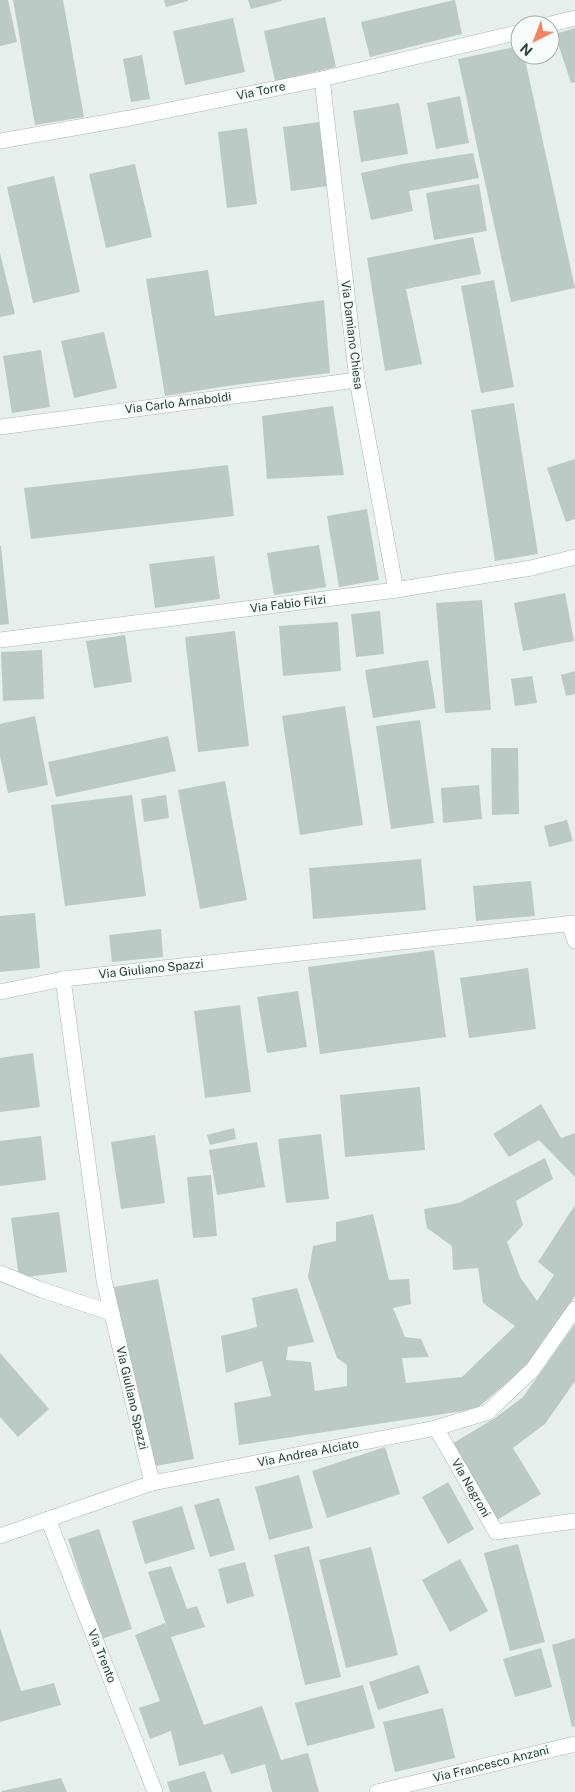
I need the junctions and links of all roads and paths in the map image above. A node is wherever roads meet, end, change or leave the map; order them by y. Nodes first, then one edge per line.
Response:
1 (575, 18) edge
2 (560, 22) edge
3 (510, 34) edge
4 (322, 79) junction
5 (0, 141) edge
6 (357, 380) junction
7 (0, 427) edge
8 (575, 557) edge
9 (396, 590) junction
10 (0, 640) edge
11 (572, 923) edge
12 (575, 941) edge
13 (63, 979) junction
14 (0, 992) edge
15 (0, 1273) edge
16 (575, 1309) edge
17 (112, 1313) junction
18 (436, 1428) junction
19 (152, 1483) junction
20 (48, 1519) junction
21 (575, 1521) edge
22 (0, 1536) edge
23 (575, 1744) edge
24 (155, 1792) edge
25 (377, 1792) edge

1 - 2 street
3 - 4 street, Via Torre
4 - 5 street, Via Torre
4 - 6 street, Via Damiano Chiesa
6 - 7 street, Via Carlo Arnaboldi
6 - 9 street, Via Damiano Chiesa
8 - 9 street, Via Fabio Filzi
9 - 10 street, Via Fabio Filzi
11 - 12 street
11 - 13 street, Via Giuliano Spazzi
13 - 14 street
13 - 17 street, Via Giuliano Spazzi
15 - 17 street
16 - 18 street, Via Andrea Alciato
17 - 19 street, Via Giuliano Spazzi
18 - 19 street, Via Andrea Alciato
18 - 21 street, Via Negroni
19 - 20 street, Via Andrea Alciato
20 - 22 street, Via Andrea Alciato
20 - 24 street, Via Trento
23 - 25 street, Via Francesco Anzani

